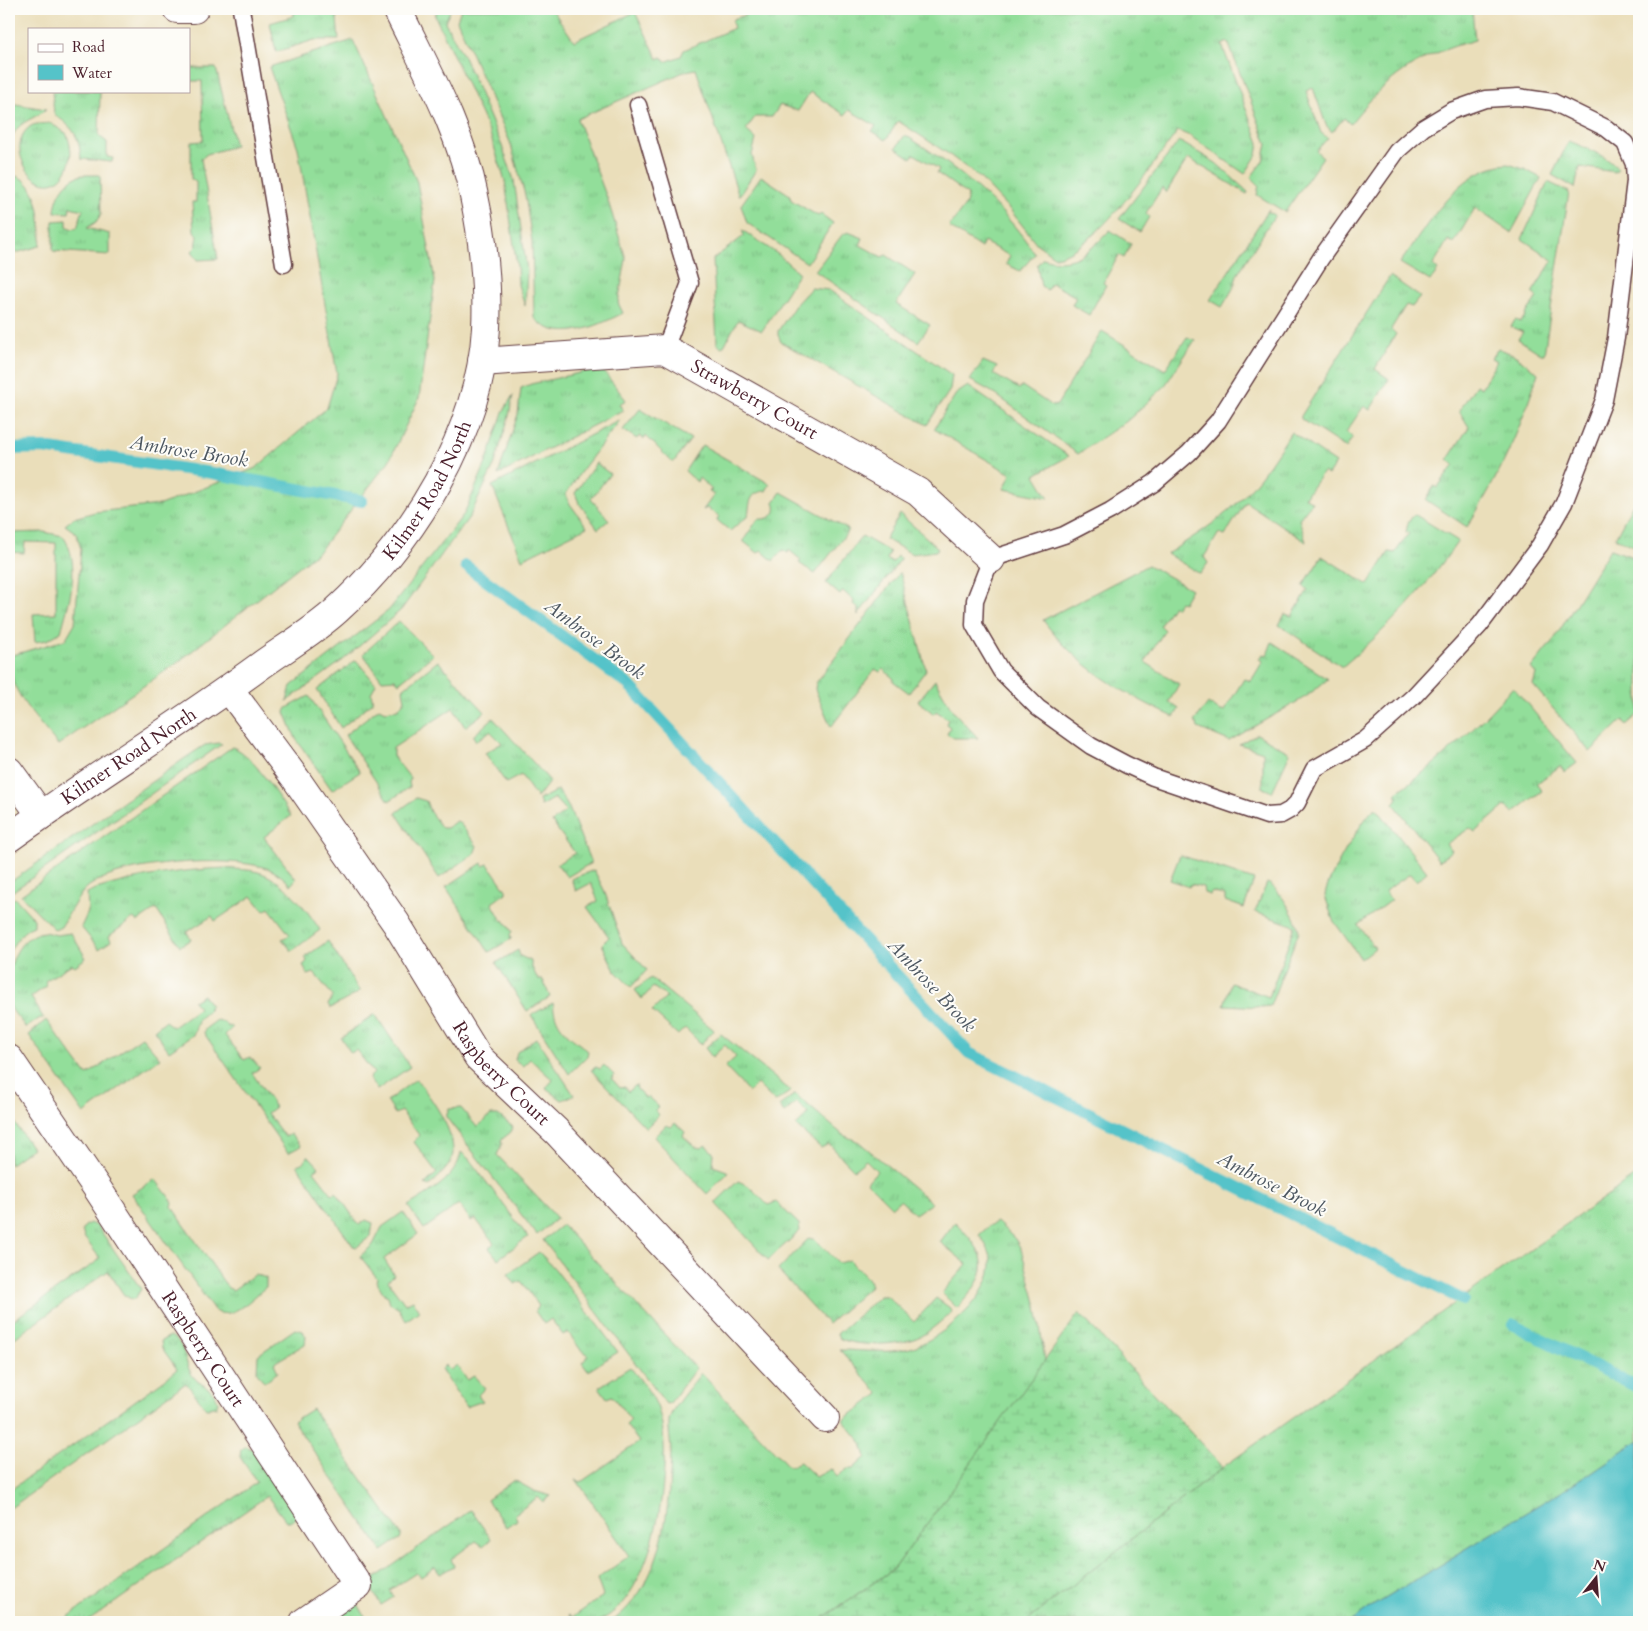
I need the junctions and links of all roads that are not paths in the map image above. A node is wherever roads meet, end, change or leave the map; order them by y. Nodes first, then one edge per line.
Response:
1 (177, 9) edge
2 (194, 9) edge
3 (241, 9) edge
4 (397, 9) edge
5 (638, 105) dead end
6 (284, 264) dead end
7 (665, 349) junction
8 (482, 362) junction
9 (991, 559) junction
10 (229, 689) junction
11 (9, 771) edge
12 (41, 815) junction
13 (9, 838) edge
14 (9, 1059) edge
15 (826, 1418) dead end
16 (304, 1622) edge

1 - 2 street
3 - 6 lane
4 - 8 street, Kilmer Road North
5 - 7 lane
7 - 8 street
7 - 9 street, Strawberry Court
8 - 10 street, Kilmer Road North
9 - 9 lane
10 - 12 street, Kilmer Road North
10 - 15 street, Raspberry Court
11 - 12 street, Kilmer Road North
12 - 13 street, Kilmer Road North
14 - 16 street, Raspberry Court

